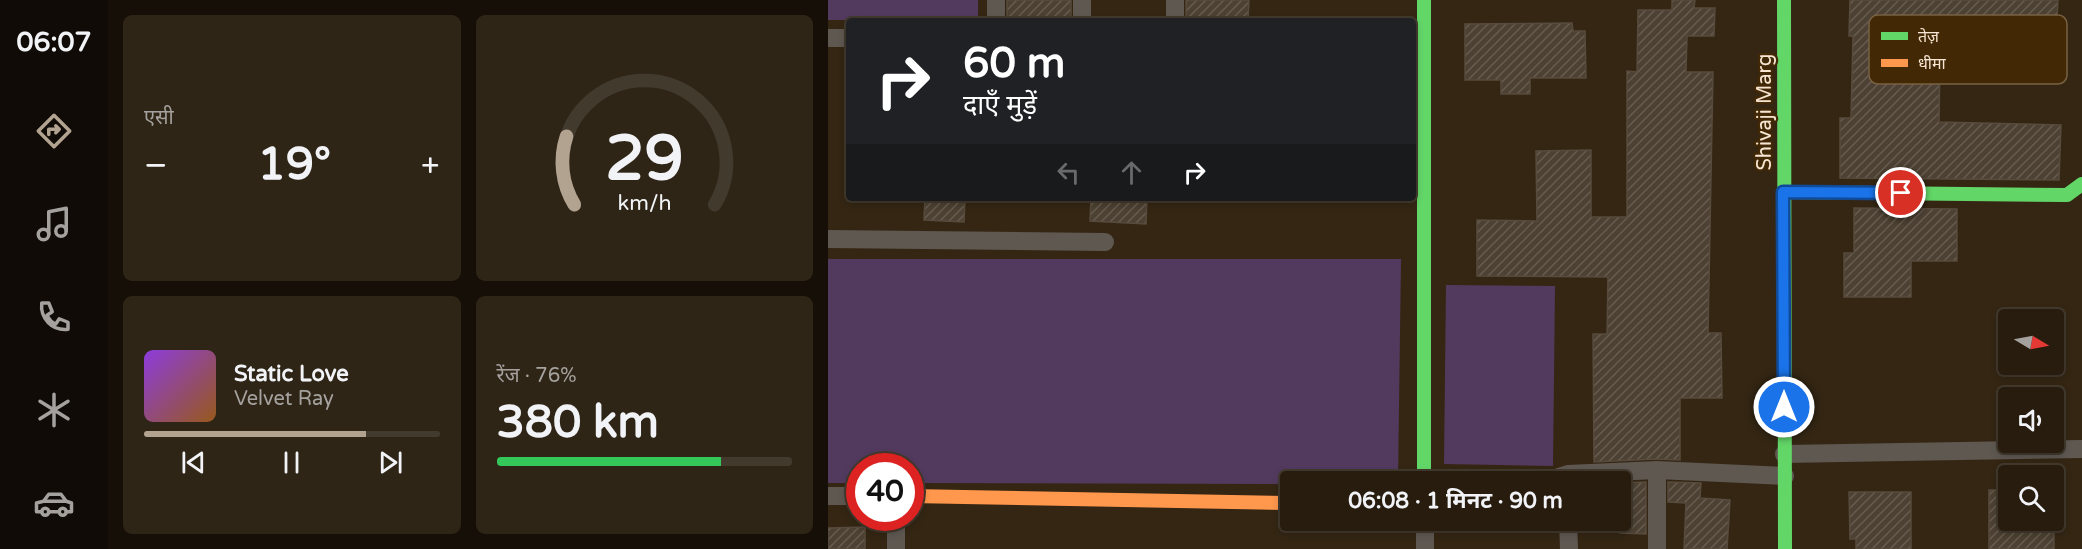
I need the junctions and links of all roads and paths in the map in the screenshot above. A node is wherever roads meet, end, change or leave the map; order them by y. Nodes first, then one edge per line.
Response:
1 (996, 0) edge
2 (1082, 0) edge
3 (1175, 0) edge
4 (1424, 0) edge
5 (1784, 0) edge
6 (996, 18) edge
7 (1082, 18) edge
8 (1176, 18) edge
9 (1418, 35) edge
10 (828, 38) edge
11 (846, 38) edge
12 (2082, 184) edge
13 (1783, 192) junction
14 (828, 239) edge
15 (1105, 242) dead end
16 (2082, 449) edge
17 (1784, 454) junction
18 (1656, 470) junction
19 (1424, 471) edge
20 (1631, 472) edge
21 (1785, 476) junction
22 (828, 496) edge
23 (846, 496) edge
24 (924, 496) edge
25 (1280, 503) edge
26 (896, 531) edge
27 (1425, 531) edge
28 (1568, 531) edge
29 (896, 549) edge
30 (1425, 549) edge
31 (1569, 549) edge
32 (1657, 549) edge
33 (1785, 549) edge

1 - 6 street
2 - 7 street
3 - 8 street
4 - 9 street
5 - 13 street, Shivaji Marg
9 - 19 street
10 - 11 street
12 - 13 street
13 - 17 street, Shivaji Marg
14 - 15 street
16 - 17 street
17 - 21 street, Shivaji Marg
18 - 20 street
18 - 21 street
18 - 32 street
21 - 33 street, Shivaji Marg
22 - 23 street
24 - 25 street
26 - 29 street
27 - 30 street
28 - 31 street

